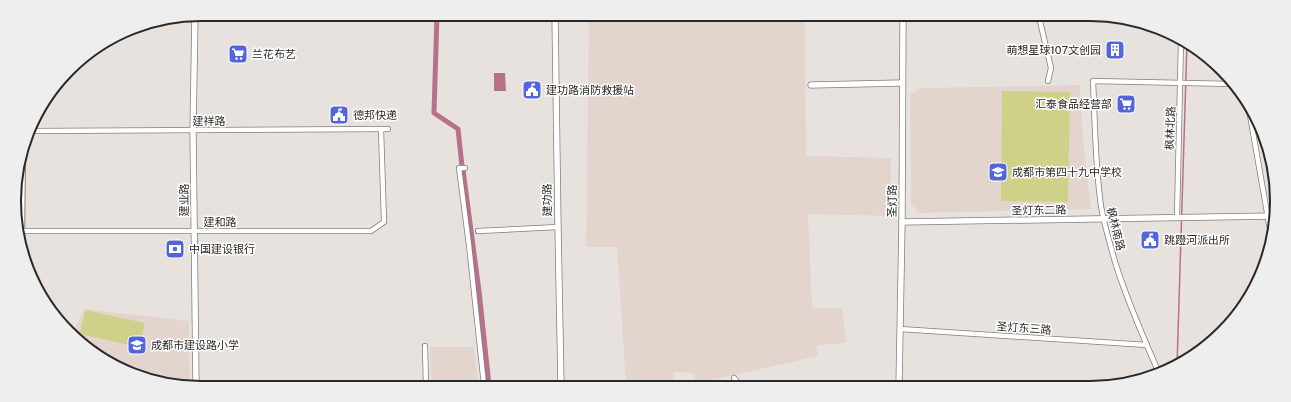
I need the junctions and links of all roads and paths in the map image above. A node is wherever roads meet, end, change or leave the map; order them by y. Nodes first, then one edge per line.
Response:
1 (195, 21) edge
2 (555, 21) edge
3 (903, 21) edge
4 (1040, 21) edge
5 (1180, 45) edge
6 (1048, 81) dead end
7 (902, 83) junction
8 (1182, 83) junction
9 (1227, 84) edge
10 (811, 85) dead end
11 (1252, 122) edge
12 (388, 128) dead end
13 (381, 129) junction
14 (193, 130) junction
15 (35, 131) edge
16 (465, 168) dead end
17 (22, 186) edge
18 (21, 214) edge
19 (1270, 215) edge
20 (1177, 217) junction
21 (1270, 217) edge
22 (1104, 219) junction
23 (902, 222) junction
24 (558, 227) junction
25 (24, 231) edge
26 (194, 231) junction
27 (478, 231) dead end
28 (900, 329) junction
29 (424, 346) dead end
30 (1147, 346) junction
31 (1157, 368) edge
32 (734, 378) dead end
33 (196, 381) edge
34 (426, 381) edge
35 (484, 381) edge
36 (561, 381) edge
37 (737, 381) edge
38 (899, 381) edge

1 - 14 street, 建业路
2 - 24 street, 建功路
3 - 7 street, 圣灯路
4 - 6 street
5 - 8 street, 枫林北路
7 - 10 street
7 - 23 street, 圣灯路
8 - 9 street
8 - 20 street, 枫林北路
8 - 22 street, 枫林南路
11 - 19 street
12 - 13 street, 建祥路
13 - 14 street, 建祥路
13 - 26 street, 建和路
14 - 15 street, 建祥路
14 - 26 street, 建业路
16 - 35 street
17 - 18 main road
20 - 21 street, 圣灯东二路
20 - 22 street, 圣灯东二路
22 - 23 street, 圣灯东二路
22 - 30 street, 枫林南路
23 - 28 street, 圣灯路
24 - 27 street
24 - 36 street, 建功路
25 - 26 street, 建和路
26 - 33 street, 建业路
28 - 30 street, 圣灯东三路
28 - 38 street, 圣灯路
29 - 34 street
30 - 31 street, 枫林南路
32 - 37 street

